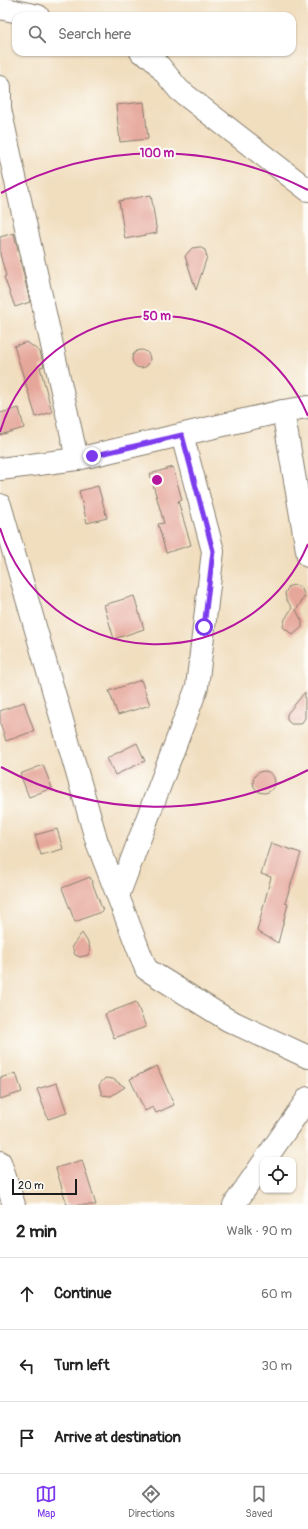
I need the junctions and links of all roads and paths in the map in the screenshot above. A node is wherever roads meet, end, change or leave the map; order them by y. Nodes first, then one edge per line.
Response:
1 (0, 8) edge
2 (19, 12) edge
3 (150, 56) edge
4 (0, 87) edge
5 (308, 190) edge
6 (308, 407) edge
7 (283, 411) junction
8 (182, 435) junction
9 (77, 459) junction
10 (0, 469) edge
11 (0, 505) edge
12 (308, 556) edge
13 (118, 896) junction
14 (308, 1057) edge
15 (308, 1098) edge
16 (267, 1157) edge
17 (0, 1162) edge
18 (260, 1167) edge
19 (14, 1205) edge
20 (234, 1205) edge

1 - 2 street
3 - 5 street
4 - 9 street
6 - 7 street
7 - 8 street
7 - 12 street
8 - 9 street
8 - 13 street
9 - 10 street
11 - 13 street
13 - 14 street
15 - 16 street
17 - 19 street
18 - 20 street

